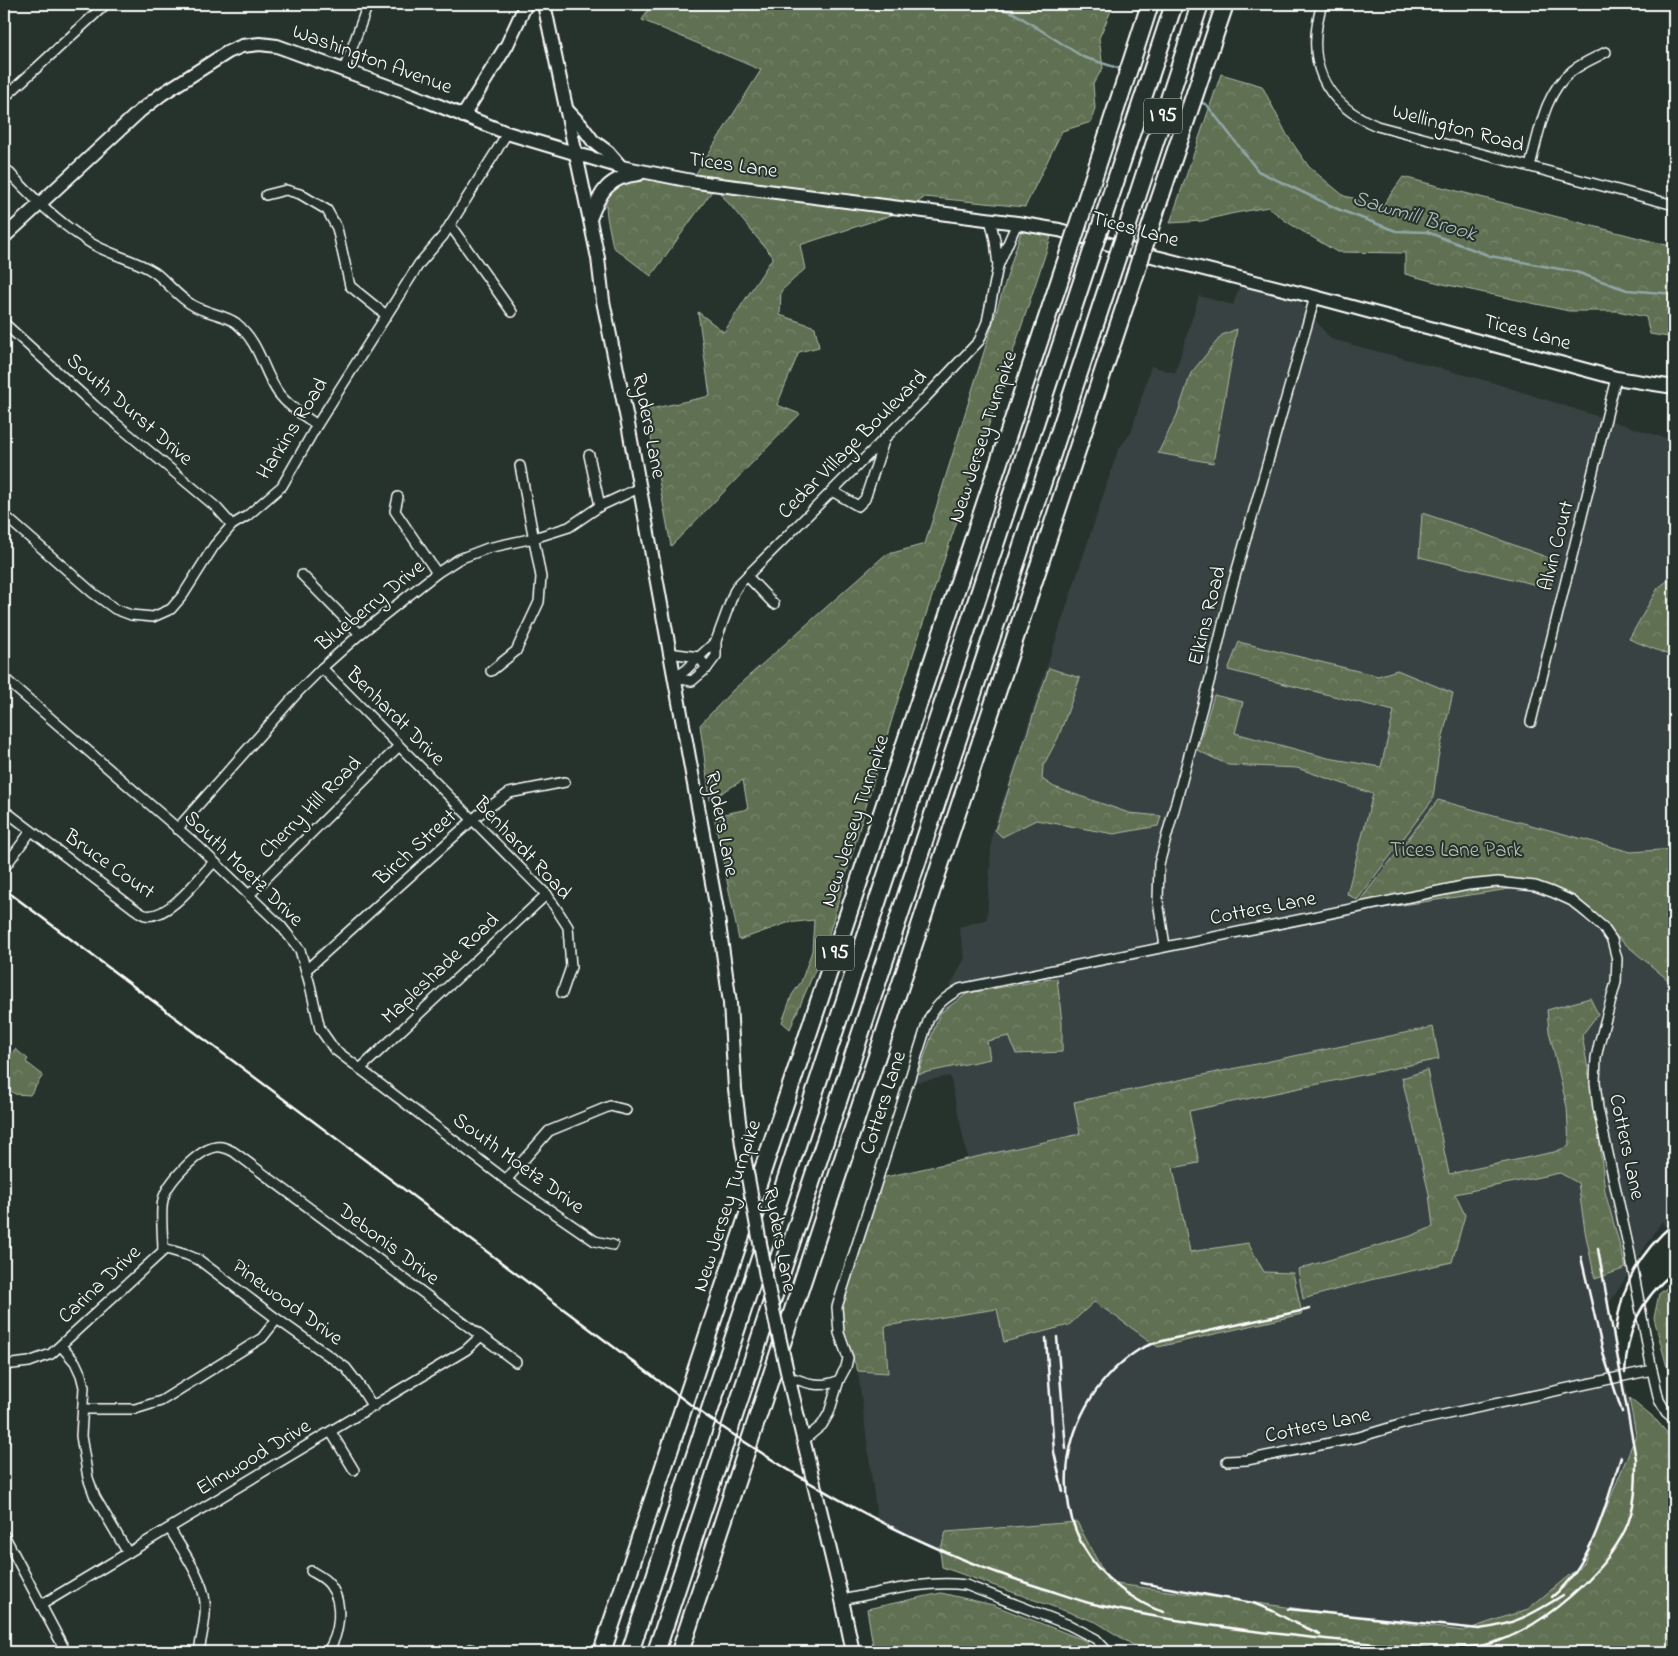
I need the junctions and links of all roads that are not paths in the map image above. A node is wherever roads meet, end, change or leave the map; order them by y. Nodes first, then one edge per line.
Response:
1 (106, 4) edge
2 (368, 4) edge
3 (526, 4) edge
4 (544, 4) edge
5 (1150, 4) edge
6 (1174, 4) edge
7 (1200, 4) edge
8 (1225, 4) edge
9 (1322, 4) edge
10 (1606, 52) dead end
11 (344, 70) junction
12 (4, 98) edge
13 (566, 109) junction
14 (463, 116) junction
15 (507, 133) junction
16 (577, 155) junction
17 (1530, 166) junction
18 (4, 167) edge
19 (621, 168) junction
20 (645, 173) junction
21 (266, 195) dead end
22 (39, 204) junction
23 (1674, 205) edge
24 (590, 219) junction
25 (990, 219) junction
26 (1017, 223) junction
27 (450, 225) junction
28 (4, 237) edge
29 (998, 266) junction
30 (1315, 297) junction
31 (512, 312) dead end
32 (386, 315) junction
33 (4, 323) edge
34 (1616, 378) junction
35 (1674, 387) edge
36 (316, 425) junction
37 (885, 437) junction
38 (589, 455) dead end
39 (520, 466) dead end
40 (639, 488) junction
41 (832, 491) junction
42 (398, 497) dead end
43 (600, 506) junction
44 (4, 515) edge
45 (232, 524) junction
46 (534, 538) junction
47 (437, 573) junction
48 (302, 575) dead end
49 (747, 576) junction
50 (774, 604) dead end
51 (360, 634) junction
52 (716, 641) junction
53 (669, 653) junction
54 (699, 657) junction
55 (322, 668) junction
56 (708, 668) junction
57 (491, 671) dead end
58 (4, 678) edge
59 (674, 678) junction
60 (1531, 722) dead end
61 (399, 746) junction
62 (565, 782) dead end
63 (444, 791) joint
64 (4, 810) edge
65 (473, 820) junction
66 (177, 829) junction
67 (31, 831) junction
68 (214, 862) junction
69 (4, 868) edge
70 (547, 894) junction
71 (249, 895) junction
72 (1164, 946) junction
73 (306, 970) junction
74 (562, 993) dead end
75 (360, 1069) junction
76 (626, 1110) dead end
77 (239, 1155) joint
78 (506, 1180) junction
79 (613, 1245) dead end
80 (163, 1248) junction
81 (276, 1319) junction
82 (481, 1336) junction
83 (61, 1346) junction
84 (516, 1362) dead end
85 (4, 1365) edge
86 (1652, 1370) junction
87 (788, 1376) junction
88 (839, 1380) junction
89 (373, 1407) junction
90 (83, 1409) junction
91 (1674, 1419) edge
92 (331, 1432) junction
93 (804, 1441) junction
94 (1227, 1461) dead end
95 (354, 1470) dead end
96 (170, 1529) junction
97 (4, 1535) edge
98 (7, 1551) edge
99 (128, 1553) junction
100 (311, 1571) dead end
101 (842, 1600) junction
102 (41, 1605) junction
103 (66, 1652) edge
104 (199, 1652) edge
105 (327, 1652) edge
106 (602, 1652) edge
107 (630, 1652) edge
108 (656, 1652) edge
109 (680, 1652) edge
110 (853, 1652) edge
111 (1108, 1652) edge

1 - 12 street
2 - 11 street
3 - 14 main road
4 - 13 main road, Ryders Lane
5 - 106 highway, New Jersey Turnpike / I 95, bridge
6 - 107 highway, New Jersey Turnpike / I 95, bridge
7 - 108 highway, I 95, bridge
8 - 109 highway, I 95, bridge
9 - 17 street, Wellington Road
10 - 17 street
11 - 14 main road, Washington Avenue
11 - 22 main road, Washington Avenue
13 - 16 main road, Ryders Lane
13 - 19 main road
14 - 15 main road, Washington Avenue
15 - 16 main road, Washington Avenue
15 - 27 street, Harkins Road
16 - 19 main road, Tices Lane
16 - 24 main road, Ryders Lane
17 - 23 street, Wellington Road
18 - 22 street
19 - 20 main road, Tices Lane
20 - 24 main road
20 - 25 main road, Tices Lane
21 - 32 street
22 - 28 main road, Washington Avenue
22 - 36 street
24 - 40 main road, Ryders Lane
25 - 26 main road, Tices Lane
25 - 29 street, Cedar Village Boulevard
26 - 29 street, Cedar Village Boulevard
26 - 30 main road, Tices Lane
27 - 31 street
27 - 32 street, Harkins Road
29 - 37 street, Cedar Village Boulevard
30 - 34 main road, Tices Lane
30 - 72 street, Elkins Road
32 - 36 street, Harkins Road
33 - 45 street, South Durst Drive
34 - 35 main road, Tices Lane
34 - 60 street, Alvin Court
36 - 45 street, Harkins Road
37 - 41 street, Cedar Village Boulevard
37 - 41 street
38 - 43 street
39 - 46 street
40 - 43 street, Blueberry Drive
40 - 53 main road, Ryders Lane
41 - 49 street, Cedar Village Boulevard
42 - 47 street
43 - 46 street, Blueberry Drive
44 - 45 street, Harkins Road
46 - 47 street, Blueberry Drive
46 - 57 street
47 - 51 street, Blueberry Drive
48 - 51 street
49 - 50 street
49 - 52 street, Cedar Village Boulevard
51 - 55 street, Blueberry Drive
52 - 54 street, Cedar Village Boulevard
52 - 56 street, Cedar Village Boulevard
53 - 54 street
53 - 59 main road, Ryders Lane
54 - 56 street
54 - 59 street, Cedar Village Boulevard
55 - 61 street, Benhardt Drive
55 - 66 street, Blueberry Drive
56 - 59 street
58 - 66 street, South Moetz Drive
59 - 87 main road, Ryders Lane, bridge
61 - 63 street, Benhardt Drive
61 - 71 street, Cherry Hill Road
62 - 65 street, Birch Street
63 - 65 street, Benhardt Road
64 - 67 street, Bruce Court
65 - 70 street, Benhardt Road
65 - 73 street, Birch Street
66 - 68 street, South Moetz Drive
67 - 68 street, Bruce Court
67 - 69 street
68 - 71 street, South Moetz Drive
70 - 74 street, Benhardt Road
70 - 75 street, Mapleshade Road
71 - 73 street, South Moetz Drive
72 - 86 street, Cotters Lane
72 - 88 street, Cotters Lane
73 - 75 street, South Moetz Drive
75 - 78 street, South Moetz Drive
76 - 78 street
77 - 80 street, Carina Drive
77 - 82 street, Debonis Drive
78 - 79 street, South Moetz Drive
80 - 81 street, Pinewood Drive
80 - 83 street, Carina Drive
81 - 89 street, Pinewood Drive
81 - 90 street
82 - 84 street, Debonis Drive
82 - 89 street, Elmwood Drive
83 - 85 street, Carina Drive
83 - 90 street
86 - 91 street, Cotters Lane
86 - 94 street, Cotters Lane
87 - 88 street
87 - 93 main road, Ryders Lane
88 - 93 street, Cotters Lane
89 - 92 street, Elmwood Drive
90 - 99 street
92 - 95 street
92 - 96 street, Elmwood Drive
93 - 101 main road, Ryders Lane
96 - 99 street, Elmwood Drive
96 - 104 street
97 - 98 street
98 - 102 street
99 - 102 street, Elmwood Drive
100 - 105 street
101 - 110 main road, Ryders Lane
101 - 111 street
102 - 103 street

